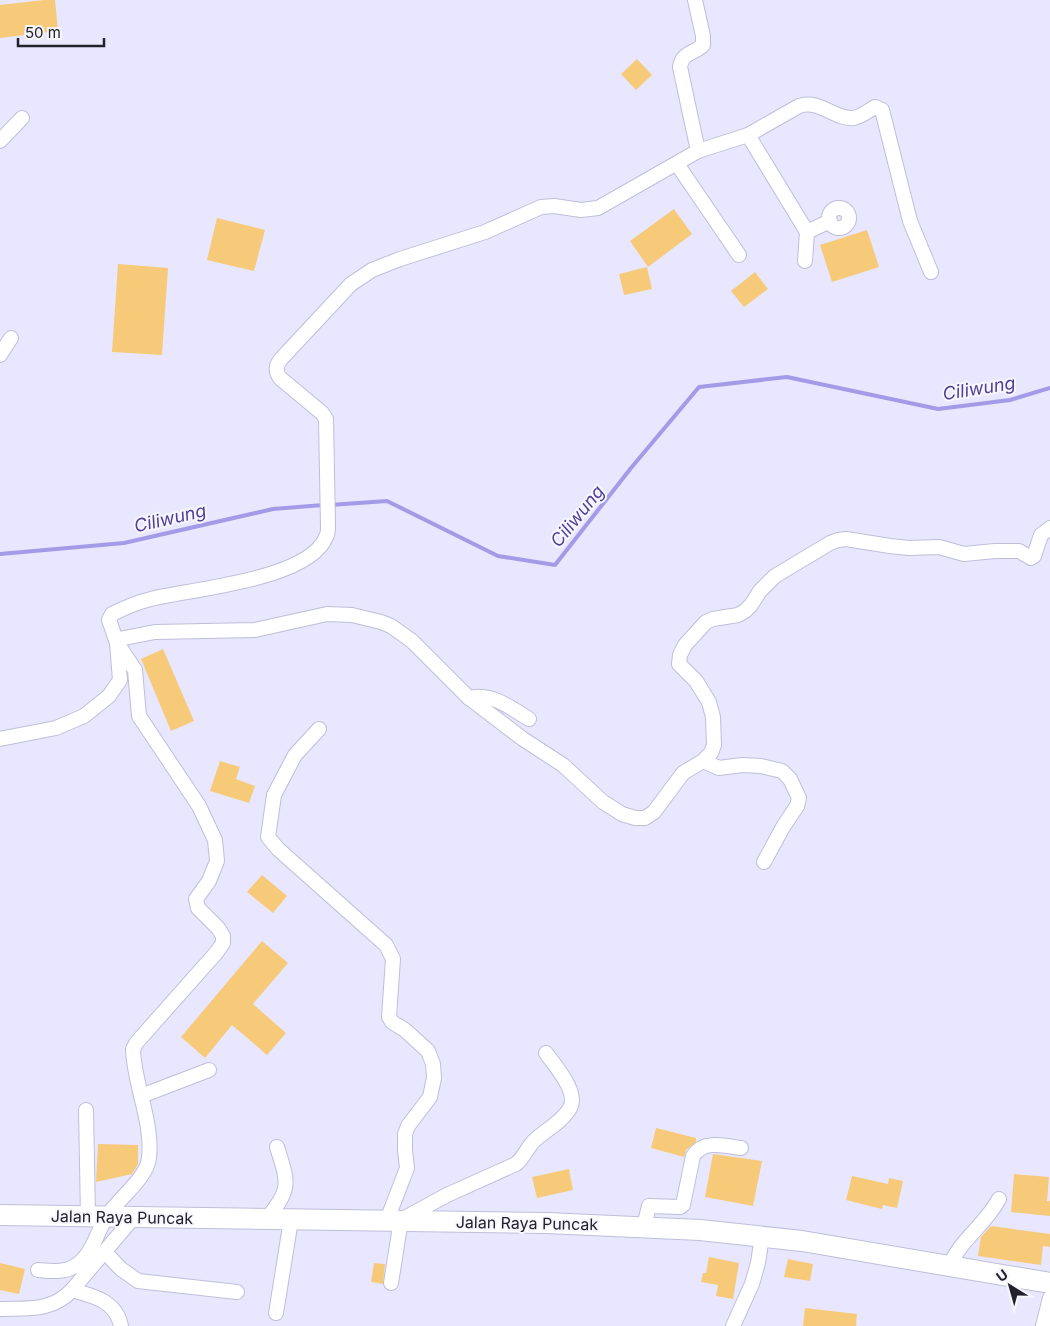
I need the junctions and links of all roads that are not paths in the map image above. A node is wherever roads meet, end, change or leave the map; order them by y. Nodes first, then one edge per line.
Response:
1 (696, 0) edge
2 (22, 118) dead end
3 (748, 135) junction
4 (0, 141) edge
5 (698, 152) junction
6 (677, 164) junction
7 (830, 221) dead end
8 (807, 232) junction
9 (739, 255) dead end
10 (805, 261) dead end
11 (930, 272) dead end
12 (11, 338) dead end
13 (0, 355) edge
14 (1050, 528) edge
15 (117, 643) junction
16 (469, 698) junction
17 (529, 719) dead end
18 (319, 729) dead end
19 (0, 739) edge
20 (703, 762) junction
21 (764, 862) dead end
22 (546, 1054) dead end
23 (209, 1070) dead end
24 (141, 1096) junction
25 (86, 1110) dead end
26 (278, 1147) dead end
27 (741, 1148) dead end
28 (999, 1199) dead end
29 (0, 1215) edge
30 (97, 1216) junction
31 (134, 1217) junction
32 (266, 1220) junction
33 (291, 1220) junction
34 (394, 1220) junction
35 (644, 1226) junction
36 (762, 1236) junction
37 (105, 1252) junction
38 (950, 1265) junction
39 (38, 1270) dead end
40 (391, 1283) dead end
41 (1050, 1283) edge
42 (72, 1290) junction
43 (238, 1292) dead end
44 (1050, 1298) edge
45 (0, 1310) edge
46 (276, 1313) dead end
47 (121, 1326) edge
48 (732, 1326) edge
49 (1043, 1326) edge

1 - 5 street
2 - 4 street
3 - 5 street
3 - 8 street
3 - 11 street
5 - 6 street
6 - 9 street
6 - 15 street
7 - 8 street
8 - 10 street
12 - 13 street
14 - 20 street
15 - 16 street
15 - 19 street
15 - 24 street
16 - 17 street
16 - 20 street
18 - 34 street
20 - 21 street
22 - 34 street
23 - 24 street
24 - 30 street
25 - 30 street
26 - 32 street
27 - 35 street
28 - 38 street
29 - 30 highway, Jalan Raya Puncak
30 - 31 highway, Jalan Raya Puncak
30 - 39 street
31 - 32 highway, Jalan Raya Puncak
31 - 37 street
32 - 33 highway, Jalan Raya Puncak
33 - 34 highway, Jalan Raya Puncak
33 - 46 street
34 - 35 highway, Jalan Raya Puncak
34 - 40 street
35 - 36 highway, Jalan Raya Puncak
36 - 38 highway, Jalan Raya Puncak
36 - 48 street
37 - 42 street
37 - 43 street
38 - 41 highway, Jalan Raya Puncak
42 - 45 street
42 - 47 street
44 - 49 street

